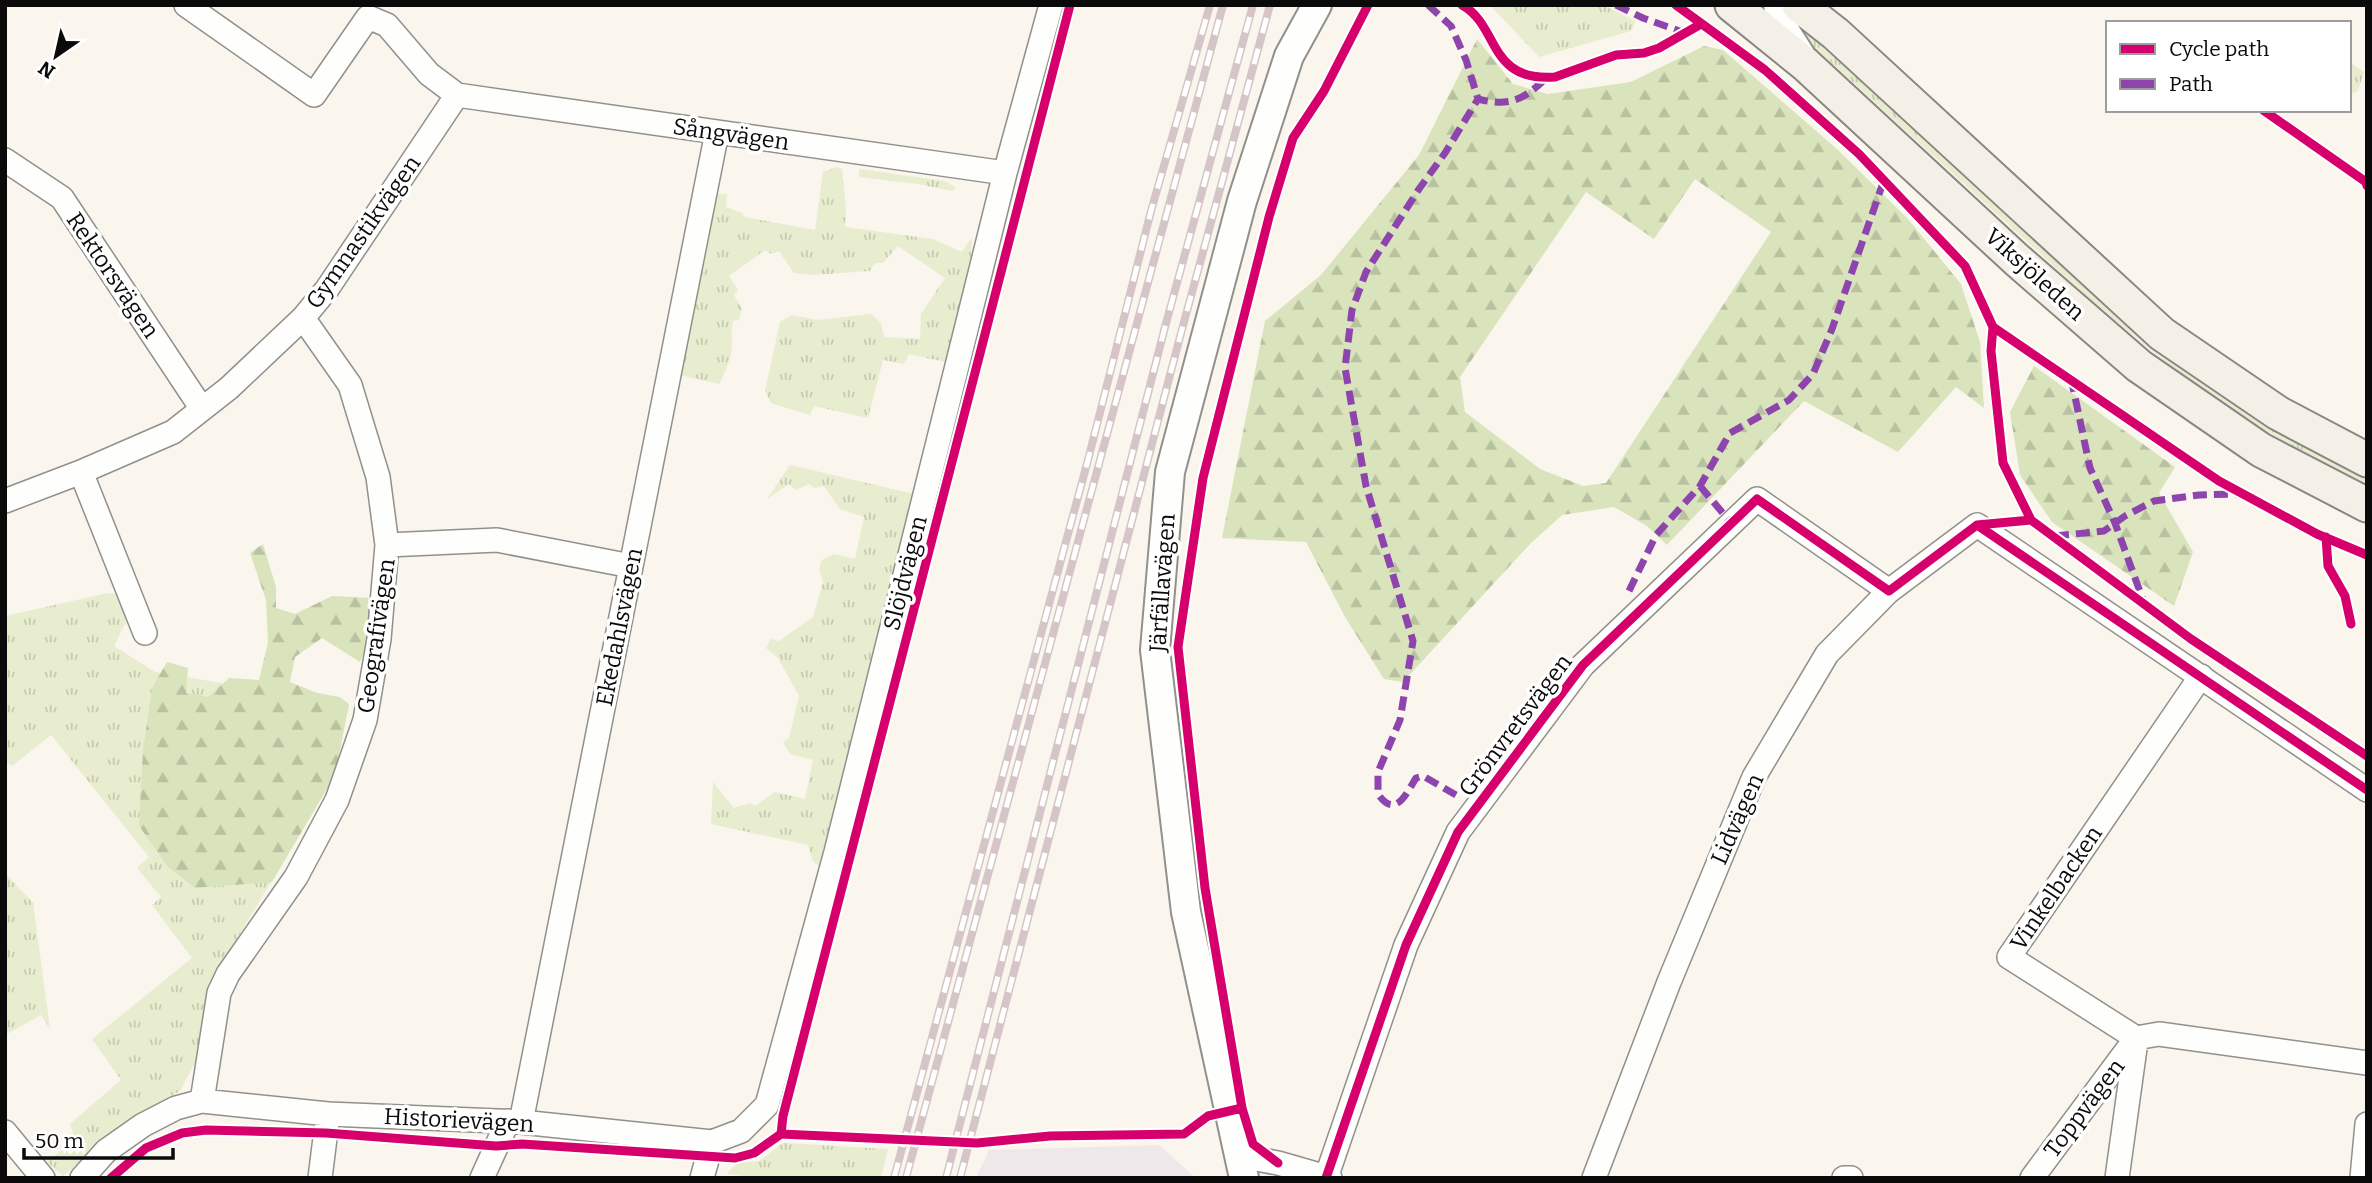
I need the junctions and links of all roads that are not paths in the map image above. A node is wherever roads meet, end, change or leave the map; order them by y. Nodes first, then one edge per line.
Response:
1 (186, 5) edge
2 (1051, 5) edge
3 (1317, 5) edge
4 (1732, 5) edge
5 (1750, 5) edge
6 (1791, 6) edge
7 (1833, 19) edge
8 (1805, 64) junction
9 (457, 95) junction
10 (717, 132) junction
11 (5, 160) edge
12 (1005, 173) junction
13 (303, 318) junction
14 (202, 410) junction
15 (2367, 460) edge
16 (81, 472) junction
17 (5, 501) edge
18 (2367, 505) edge
19 (387, 545) junction
20 (631, 566) junction
21 (1889, 591) junction
22 (145, 633) dead end
23 (2200, 676) junction
24 (2367, 790) edge
25 (2136, 1038) junction
26 (2367, 1063) edge
27 (202, 1101) junction
28 (328, 1114) junction
29 (514, 1122) junction
30 (2367, 1124) edge
31 (741, 1130) joint
32 (5, 1132) edge
33 (712, 1142) junction
34 (1242, 1167) edge
35 (1327, 1177) edge
36 (43, 1178) edge
37 (82, 1178) edge
38 (320, 1178) edge
39 (482, 1178) edge
40 (702, 1178) edge
41 (1594, 1178) edge
42 (1844, 1178) edge
43 (1851, 1178) edge
44 (2032, 1178) edge
45 (2117, 1178) edge
46 (2362, 1178) edge

1 - 9 street
2 - 12 street, Slöjdvägen
3 - 34 street, Järfällavägen
4 - 8 main road, Viksjöleden
5 - 6 street
6 - 7 main road, Viksjöleden
6 - 8 street
7 - 15 main road, Viksjöleden
8 - 18 main road, Viksjöleden
9 - 10 street, Sångvägen
9 - 13 street, Gymnastikvägen
10 - 12 street, Sångvägen
10 - 20 street, Ekedahlsvägen
11 - 14 street, Rektorsvägen
12 - 31 street, Slöjdvägen
13 - 14 street, Gymnastikvägen
13 - 19 street, Geografivägen
14 - 16 street, Gymnastikvägen
16 - 17 street, Gymnastikvägen
16 - 22 street
19 - 20 street
19 - 27 street, Geografivägen
20 - 29 street, Ekedahlsvägen
21 - 23 street, Lidvägen
21 - 35 street, Grönvretsvägen
21 - 41 street, Lidvägen
23 - 24 street
23 - 25 street, Vinkelbacken
25 - 26 street
25 - 44 street, Toppvägen
25 - 45 street
27 - 28 street, Historievägen
27 - 37 street, Historievägen
28 - 29 street, Historievägen
28 - 38 street
29 - 33 street, Historievägen
29 - 39 street, Ekedahlsvägen
30 - 46 street
31 - 33 street, Historievägen
32 - 36 street
33 - 40 street
34 - 35 street
42 - 43 street

